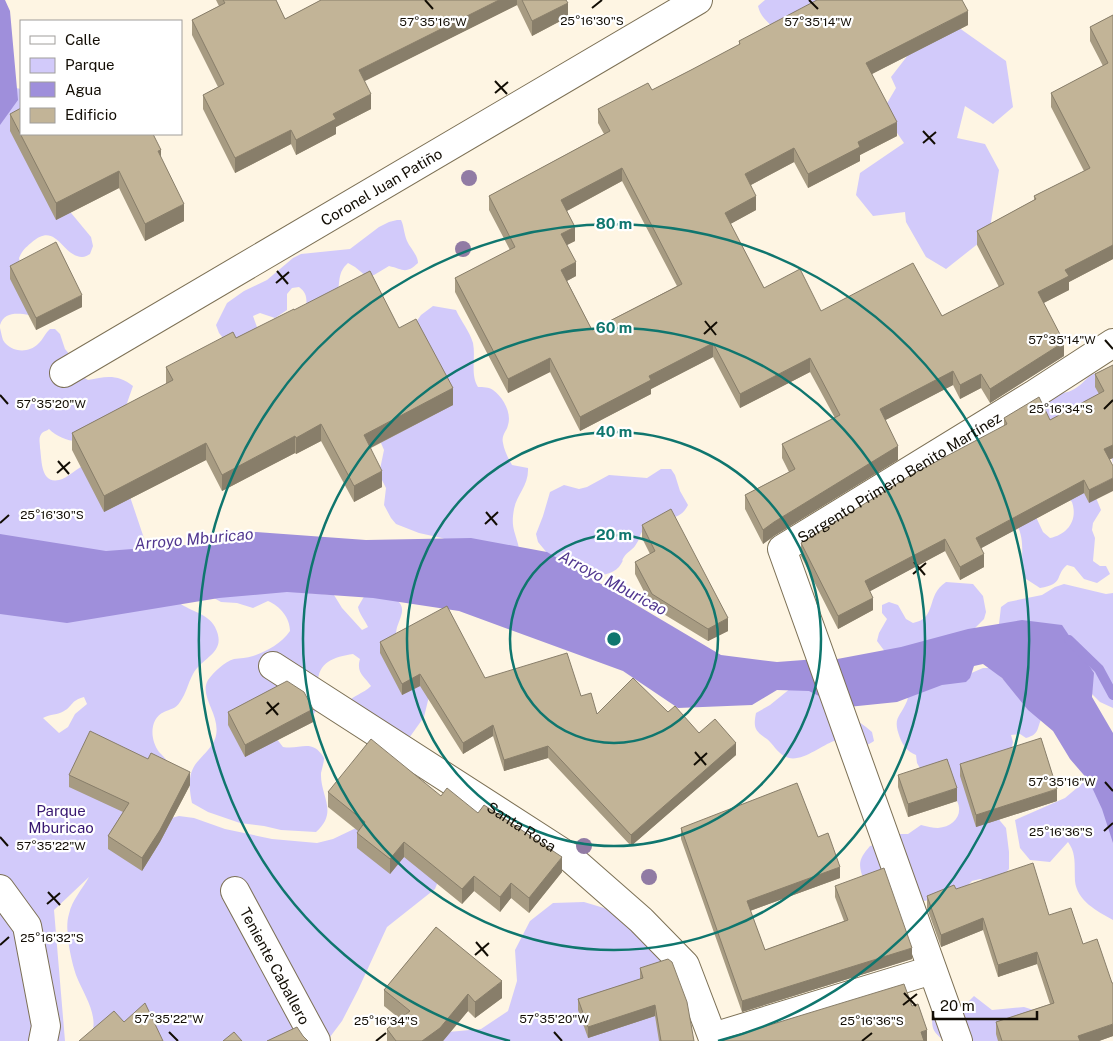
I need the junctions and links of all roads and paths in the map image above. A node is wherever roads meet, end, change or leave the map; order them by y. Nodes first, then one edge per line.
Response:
1 (698, 0) edge
2 (1113, 343) edge
3 (64, 373) dead end
4 (273, 666) dead end
5 (0, 889) edge
6 (235, 891) dead end
7 (932, 970) junction
8 (713, 1039) edge
9 (43, 1041) edge
10 (316, 1041) edge
11 (958, 1041) edge

1 - 3 street, Coronel Juan Patiño
2 - 7 street, Sargento Primero Benito Martínez
4 - 8 street, Santa Rosa
5 - 9 street
6 - 10 street, Teniente Caballero
7 - 8 street
7 - 11 street, Sargento Primero Benito Martínez

